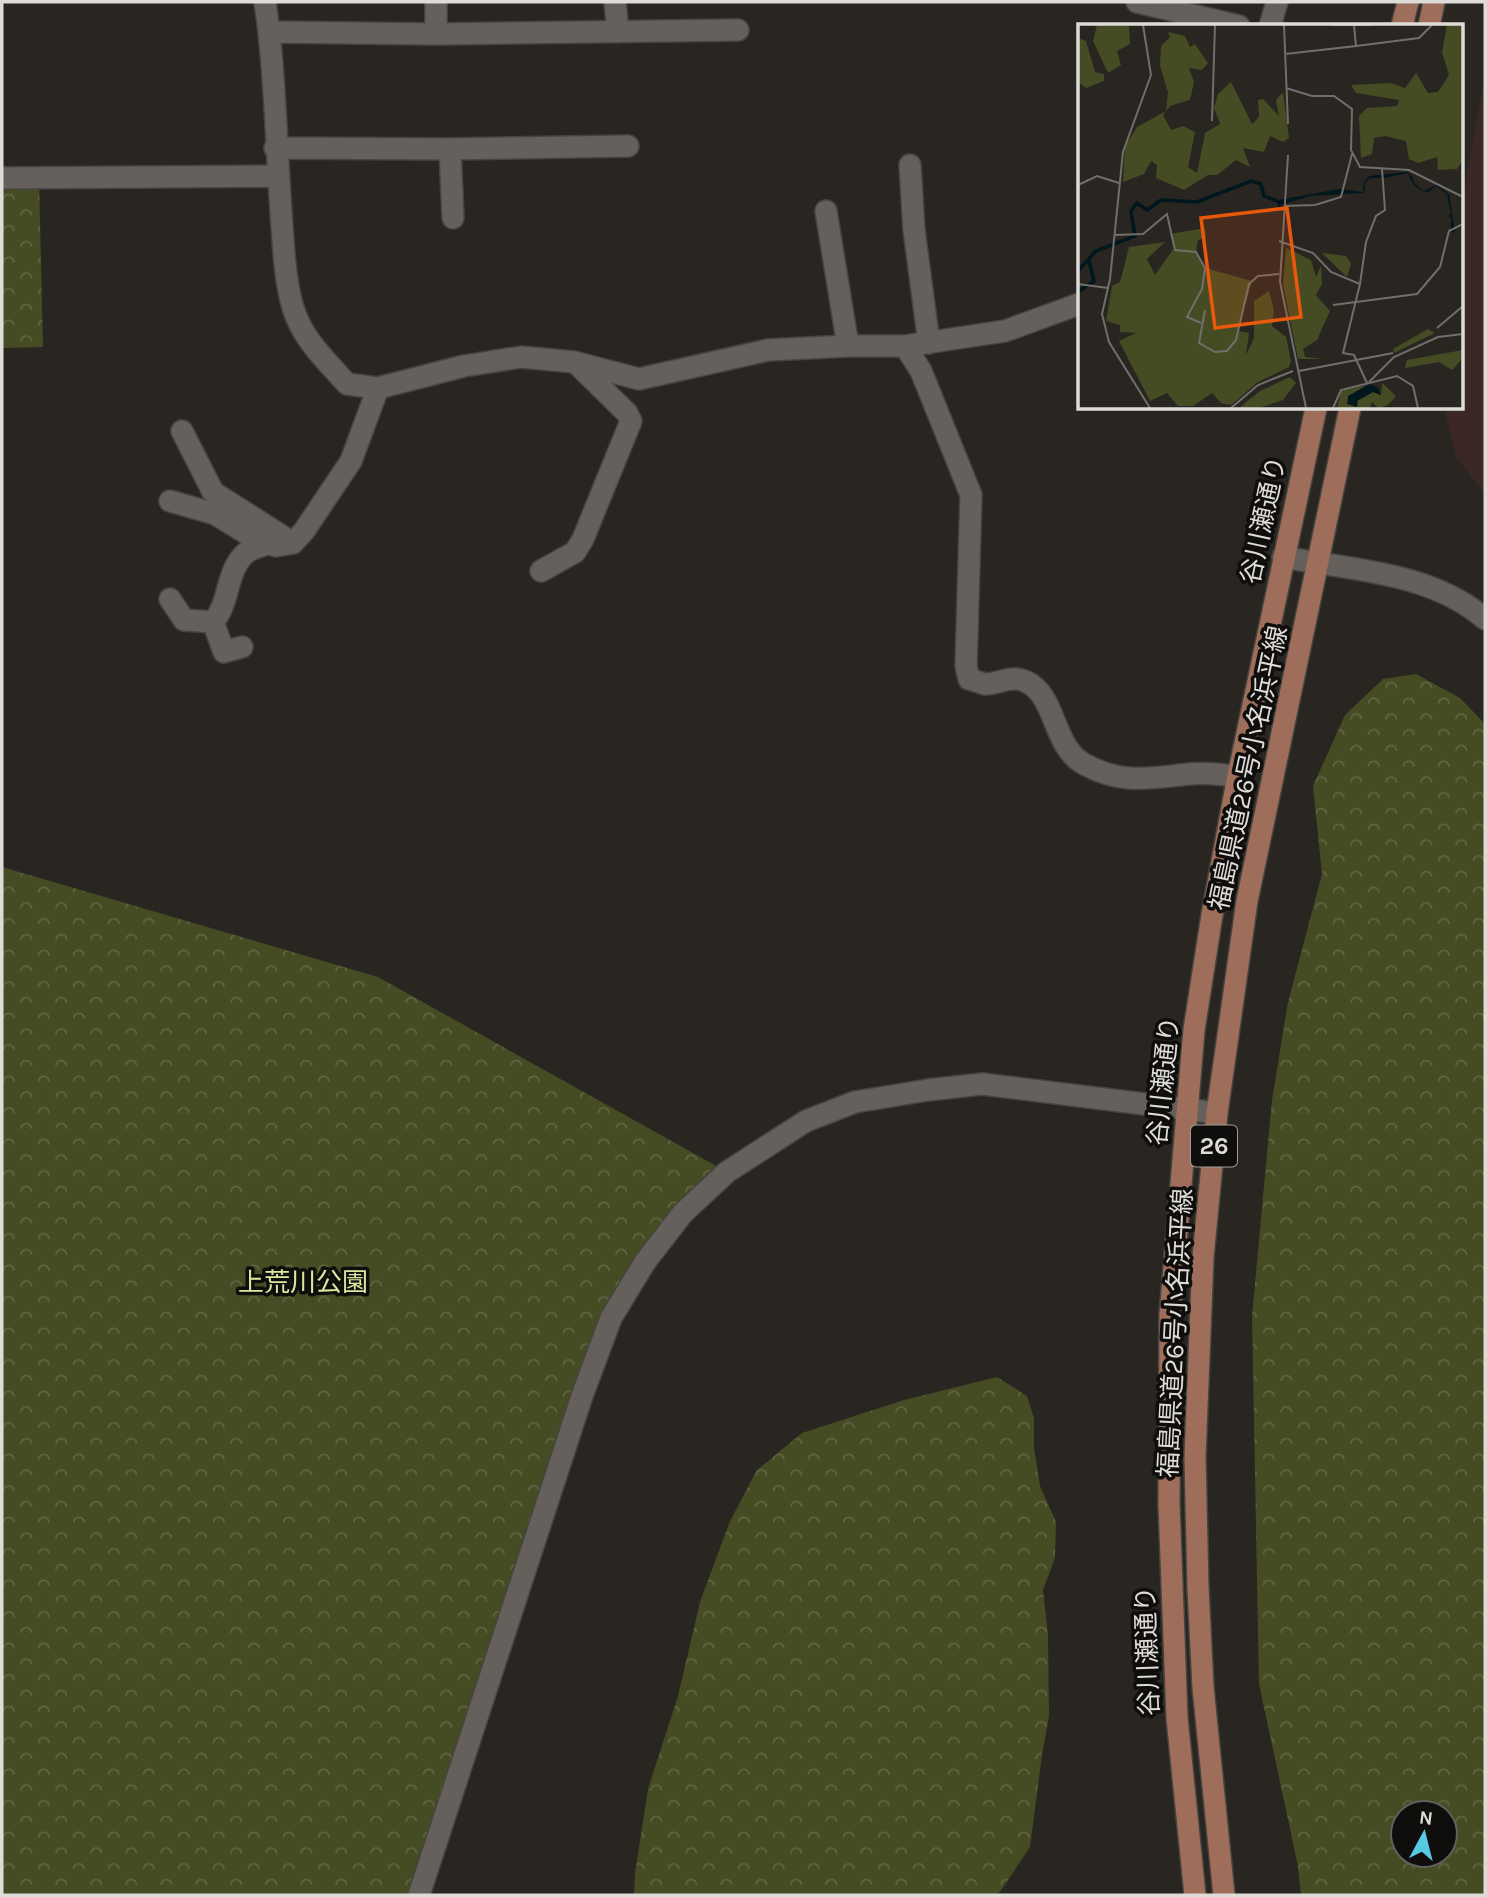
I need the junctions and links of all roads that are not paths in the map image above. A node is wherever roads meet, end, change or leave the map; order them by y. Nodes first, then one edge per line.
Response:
1 (265, 2) edge
2 (436, 2) edge
3 (615, 2) edge
4 (1136, 2) edge
5 (1277, 2) edge
6 (1408, 2) edge
7 (1434, 2) edge
8 (1230, 24) edge
9 (1271, 24) edge
10 (1402, 24) edge
11 (1429, 24) edge
12 (738, 30) dead end
13 (270, 32) junction
14 (618, 32) junction
15 (436, 34) junction
16 (628, 146) dead end
17 (275, 148) junction
18 (450, 149) junction
19 (909, 165) dead end
20 (278, 176) junction
21 (2, 178) edge
22 (826, 211) dead end
23 (453, 218) dead end
24 (1078, 304) edge
25 (929, 343) junction
26 (848, 346) junction
27 (905, 346) junction
28 (574, 362) junction
29 (378, 388) junction
30 (1316, 410) edge
31 (1350, 410) edge
32 (182, 431) dead end
33 (170, 501) dead end
34 (268, 543) junction
35 (293, 543) junction
36 (1283, 557) junction
37 (1319, 564) junction
38 (541, 571) dead end
39 (170, 599) dead end
40 (1485, 619) edge
41 (213, 622) junction
42 (242, 647) dead end
43 (1238, 776) junction
44 (1187, 1110) junction
45 (1217, 1113) junction
46 (419, 1895) edge
47 (1195, 1895) edge
48 (1224, 1895) edge

1 - 13 street
2 - 15 street
3 - 14 street
4 - 8 street
5 - 9 street
6 - 10 main road
7 - 11 main road
12 - 14 street
13 - 15 street
13 - 17 street
14 - 15 street
16 - 18 street
17 - 18 street
17 - 20 street
18 - 23 street
19 - 25 street
20 - 21 street
20 - 29 street
22 - 26 street
24 - 25 street
25 - 27 street
26 - 27 street
26 - 28 street
27 - 43 street
28 - 29 street
28 - 38 street
29 - 35 street
30 - 36 main road, 谷川瀬通り / 26
31 - 37 main road, 福島県道26号小名浜平線 / 26
32 - 35 street
33 - 34 street
34 - 35 street
34 - 41 street
36 - 37 street
36 - 43 main road, 谷川瀬通り / 26
37 - 40 street
37 - 45 main road, 福島県道26号小名浜平線 / 26
39 - 41 street
41 - 42 street
43 - 44 main road, 谷川瀬通り / 26
44 - 45 street
44 - 46 street
44 - 47 main road, 谷川瀬通り / 26
45 - 48 main road, 福島県道26号小名浜平線 / 26

